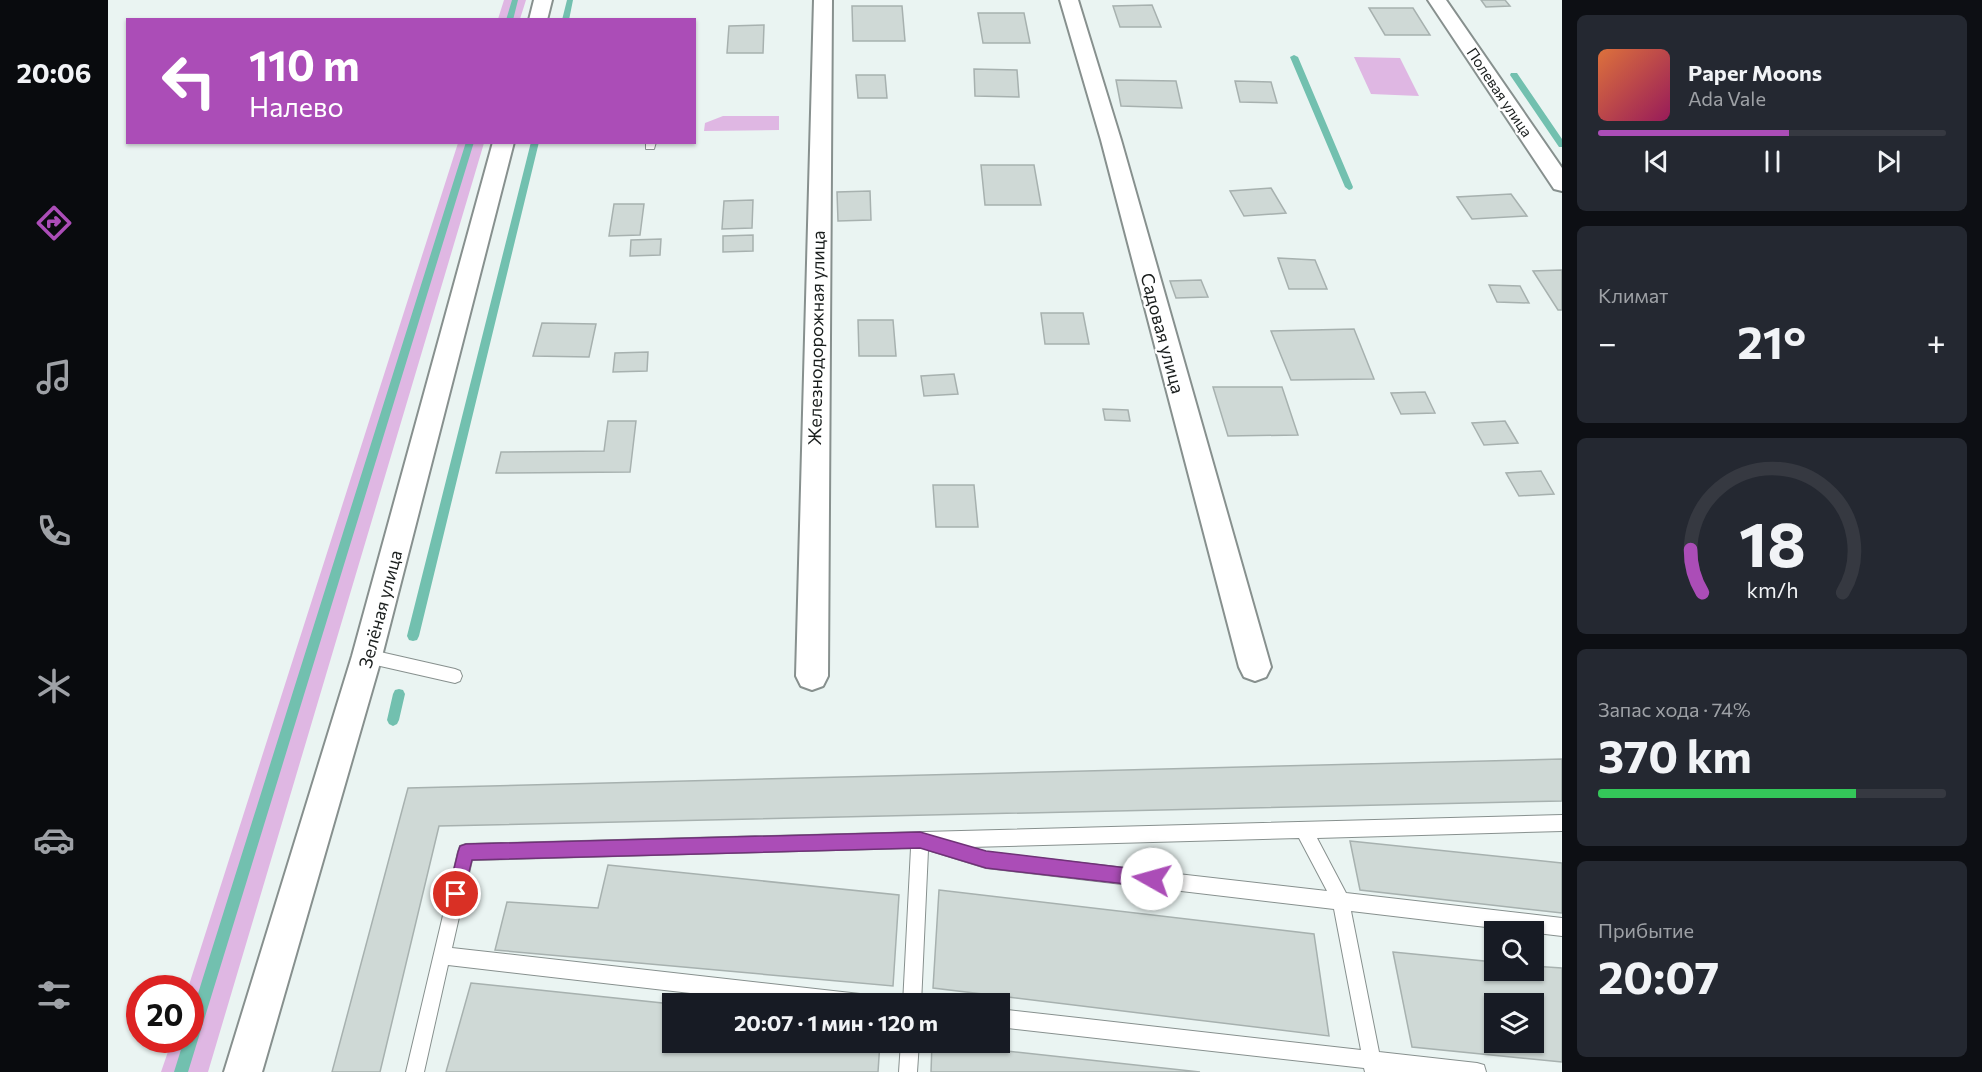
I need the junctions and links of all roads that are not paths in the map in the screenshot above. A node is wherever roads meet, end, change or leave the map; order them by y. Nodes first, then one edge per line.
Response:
1 (543, 0) edge
2 (823, 0) edge
3 (1070, 0) edge
4 (1437, 0) edge
5 (538, 18) edge
6 (503, 144) edge
7 (1562, 184) edge
8 (368, 656) junction
9 (1255, 667) dead end
10 (455, 676) dead end
11 (812, 676) dead end
12 (1562, 824) edge
13 (1304, 830) junction
14 (920, 840) junction
15 (1341, 901) junction
16 (1562, 927) edge
17 (442, 956) junction
18 (771, 993) edge
19 (913, 993) edge
20 (1010, 1019) edge
21 (909, 1053) edge
22 (1373, 1066) edge
23 (243, 1072) edge
24 (415, 1072) edge
25 (908, 1072) edge
26 (1477, 1072) edge

1 - 5 street
2 - 11 street, Железнодорожная улица
3 - 9 street, Садовая улица
4 - 7 street, Полевая улица
6 - 8 street, Зелёная улица
8 - 10 lane
8 - 23 street, Зелёная улица
12 - 13 lane
13 - 14 lane
13 - 15 lane
14 - 15 lane
14 - 17 lane
14 - 19 lane
15 - 16 lane
15 - 22 lane
17 - 18 lane
17 - 24 lane
20 - 22 lane
21 - 25 lane
22 - 26 lane

